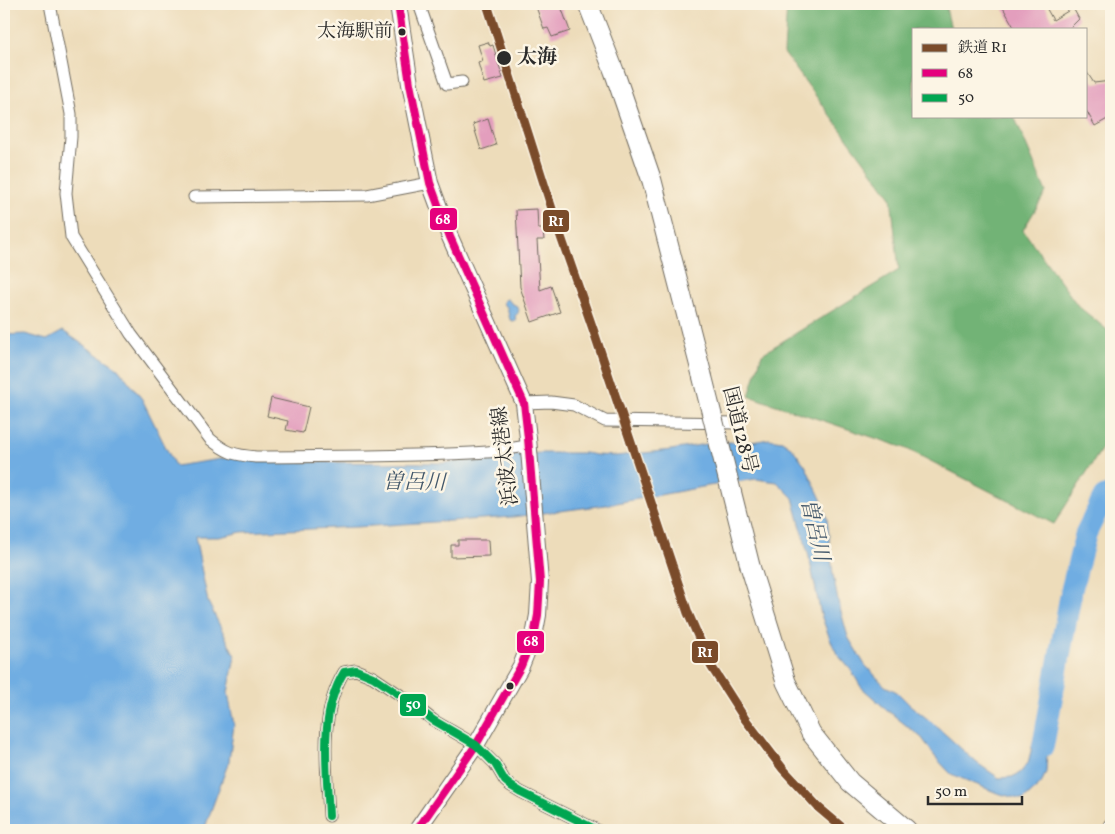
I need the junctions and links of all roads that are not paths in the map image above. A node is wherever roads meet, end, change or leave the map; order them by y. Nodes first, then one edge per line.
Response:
1 (50, 4) edge
2 (398, 4) edge
3 (419, 4) edge
4 (588, 4) edge
5 (462, 82) dead end
6 (430, 183) junction
7 (194, 197) dead end
8 (524, 403) junction
9 (737, 423) dead end
10 (529, 450) junction
11 (476, 745) junction
12 (329, 816) dead end
13 (1111, 826) edge
14 (417, 830) edge
15 (598, 830) edge
16 (907, 830) edge
17 (1108, 830) edge

1 - 10 street
2 - 6 main road, 浜波太港線
3 - 5 street
4 - 16 highway, 国道128号, bridge
6 - 7 street
6 - 8 main road, 浜波太港線
8 - 9 street
8 - 10 main road, 浜波太港線
10 - 11 main road, 浜波太港線
11 - 12 street
11 - 14 main road, 浜波太港線
11 - 15 street
13 - 17 street

